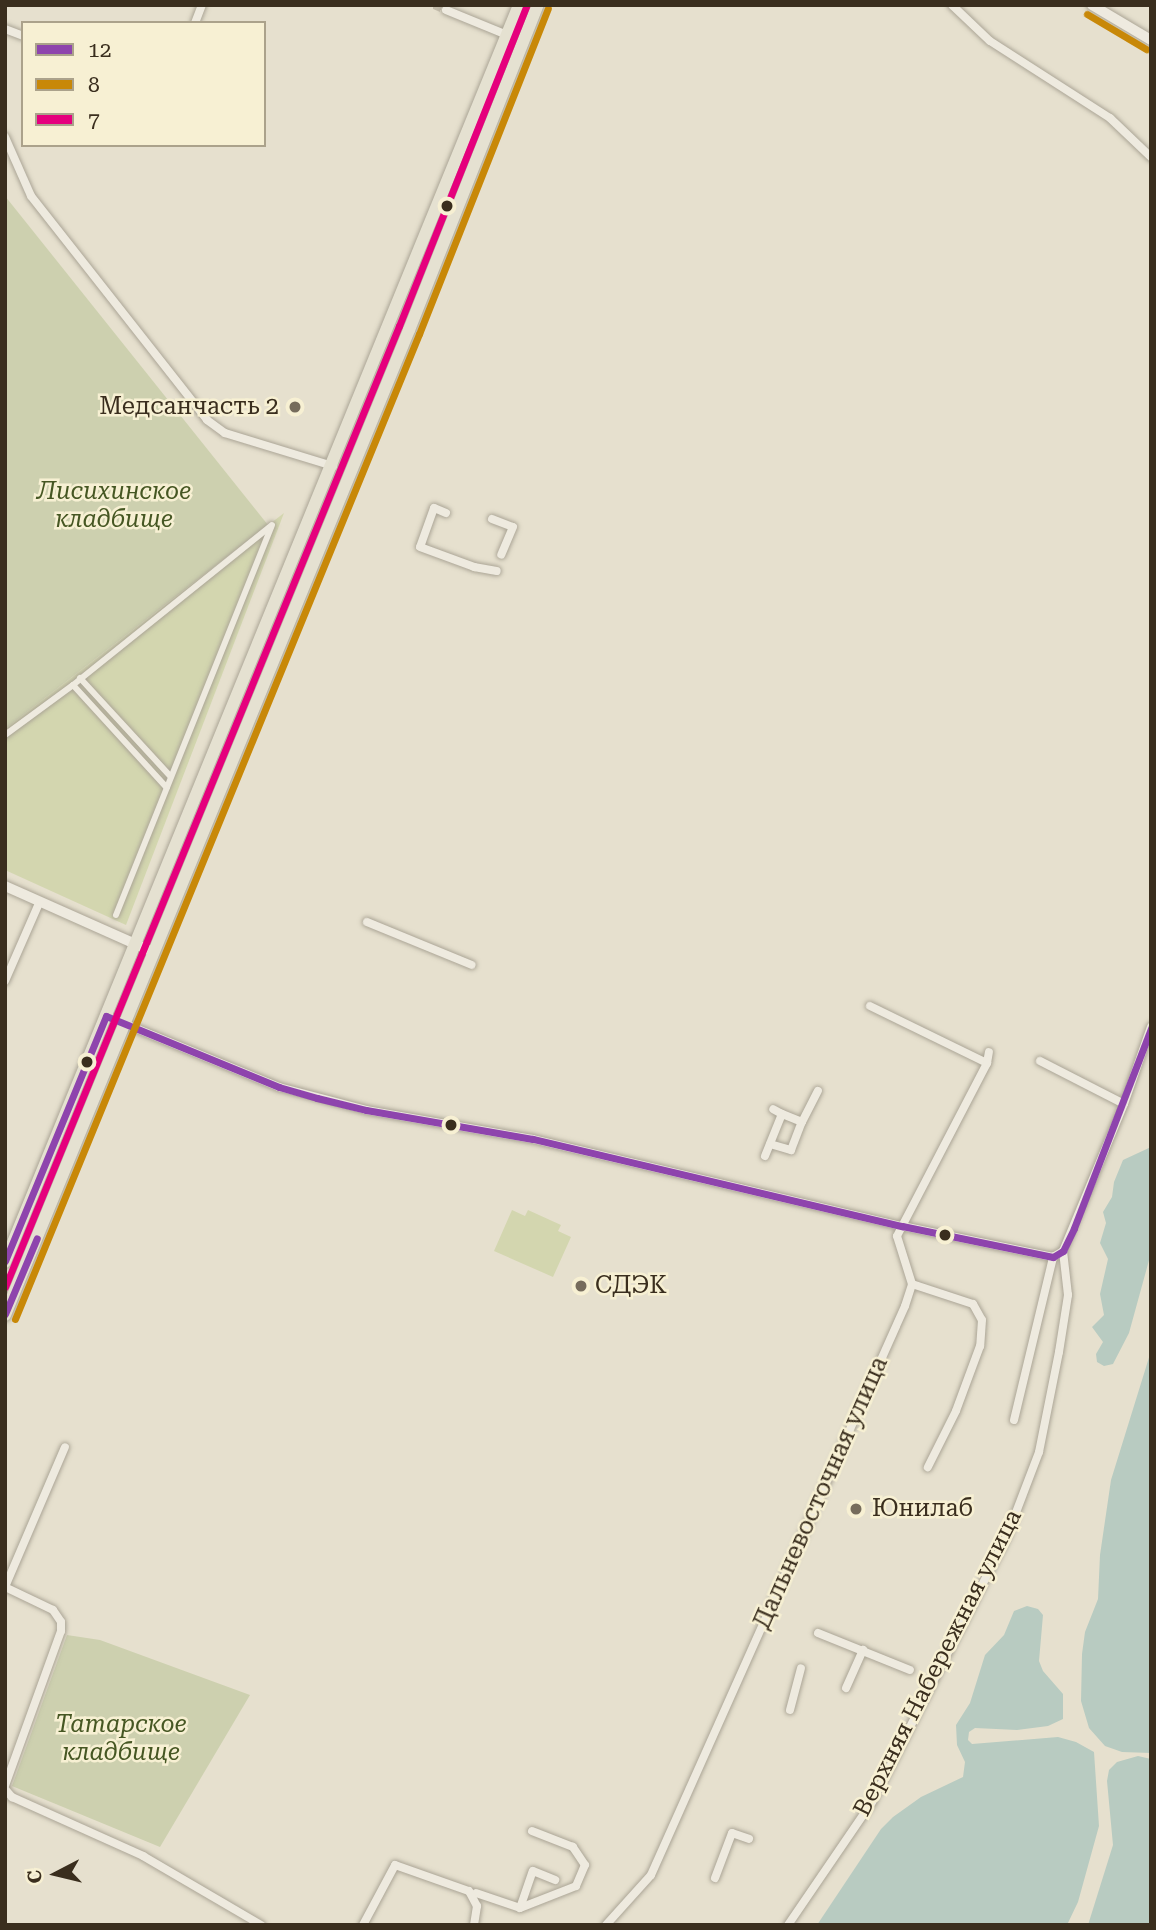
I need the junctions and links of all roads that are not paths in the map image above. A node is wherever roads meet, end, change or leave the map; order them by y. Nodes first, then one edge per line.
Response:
1 (519, 5) edge
2 (538, 5) edge
3 (952, 5) edge
4 (1092, 5) edge
5 (446, 10) dead end
6 (507, 35) junction
7 (1151, 40) edge
8 (5, 137) edge
9 (1151, 157) edge
10 (333, 466) junction
11 (446, 513) dead end
12 (492, 519) dead end
13 (501, 555) dead end
14 (496, 571) dead end
15 (80, 678) junction
16 (73, 685) junction
17 (5, 735) edge
18 (171, 777) junction
19 (167, 788) junction
20 (5, 886) edge
21 (40, 901) junction
22 (116, 915) dead end
23 (368, 922) dead end
24 (134, 945) junction
25 (153, 952) junction
26 (472, 965) dead end
27 (5, 981) edge
28 (870, 1006) dead end
29 (106, 1016) junction
30 (125, 1024) junction
31 (1151, 1027) edge
32 (989, 1052) dead end
33 (1040, 1061) dead end
34 (987, 1063) junction
35 (818, 1091) dead end
36 (1124, 1104) junction
37 (773, 1109) dead end
38 (782, 1114) junction
39 (802, 1122) junction
40 (770, 1144) junction
41 (765, 1156) dead end
42 (902, 1226) junction
43 (1063, 1251) junction
44 (1053, 1257) junction
45 (5, 1262) edge
46 (912, 1284) junction
47 (5, 1315) edge
48 (1014, 1420) dead end
49 (65, 1447) dead end
50 (928, 1467) dead end
51 (5, 1587) edge
52 (818, 1633) dead end
53 (863, 1650) junction
54 (801, 1668) dead end
55 (909, 1670) dead end
56 (846, 1688) dead end
57 (790, 1710) dead end
58 (5, 1787) edge
59 (532, 1830) dead end
60 (749, 1839) dead end
61 (715, 1878) dead end
62 (555, 1880) dead end
63 (476, 1894) dead end
64 (520, 1908) junction
65 (248, 1922) edge
66 (261, 1925) edge
67 (363, 1925) edge
68 (474, 1925) edge
69 (606, 1925) edge
70 (789, 1925) edge

1 - 6 main road
2 - 25 main road
3 - 9 street
4 - 7 main road
5 - 6 street
6 - 10 main road
8 - 10 street
10 - 24 main road
11 - 14 street
12 - 13 street
15 - 16 street
15 - 18 street
15 - 18 street
16 - 17 street
16 - 19 street
18 - 19 street
19 - 22 street
20 - 21 main road
21 - 24 main road
21 - 27 street
23 - 26 street
24 - 25 main road
24 - 29 main road
25 - 30 main road
28 - 34 street
29 - 30 street
29 - 45 main road
30 - 42 street
30 - 47 main road
31 - 36 street
32 - 34 street
33 - 36 street
34 - 42 street
35 - 39 street
36 - 43 street
37 - 38 street
38 - 39 street
38 - 40 street
39 - 40 street
40 - 41 street
42 - 44 street
42 - 46 street
43 - 44 street
43 - 70 street, Верхняя Набережная улица
44 - 48 street
46 - 50 street
46 - 69 street, Дальневосточная улица
49 - 51 street
51 - 58 street
52 - 53 street
53 - 55 street
53 - 56 street
54 - 57 street
58 - 65 street
59 - 64 street
60 - 61 street
62 - 64 street
63 - 64 street
65 - 66 street
67 - 68 street

